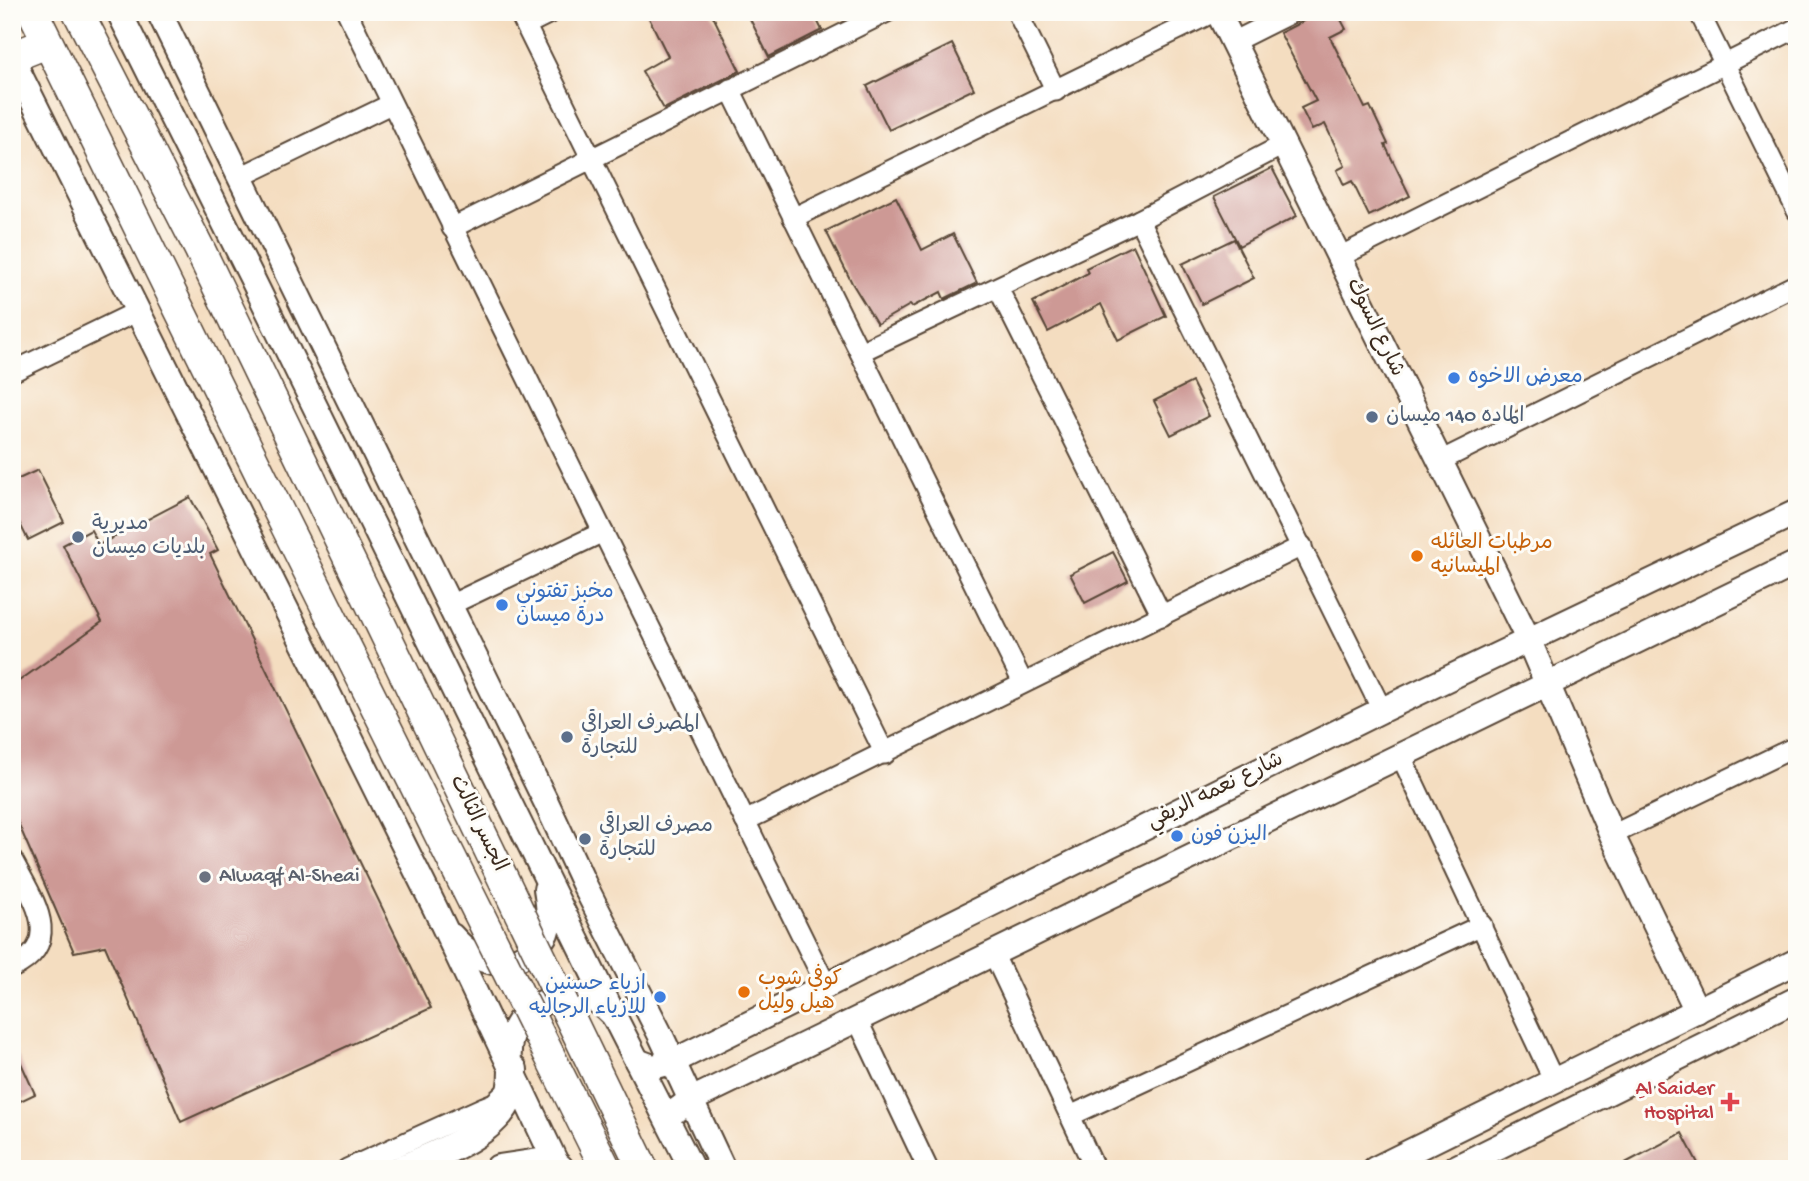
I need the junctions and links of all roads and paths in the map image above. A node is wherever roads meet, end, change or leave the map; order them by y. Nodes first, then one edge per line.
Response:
1 (33, 12) edge
2 (119, 12) edge
3 (159, 12) edge
4 (347, 12) edge
5 (552, 12) edge
6 (887, 12) edge
7 (1017, 12) edge
8 (1216, 12) edge
9 (1293, 12) edge
10 (1699, 12) edge
11 (88, 16) edge
12 (523, 19) edge
13 (1797, 28) edge
14 (1233, 42) junction
15 (47, 43) junction
16 (12, 58) edge
17 (1725, 65) junction
18 (730, 89) junction
19 (1056, 91) junction
20 (391, 104) junction
21 (1283, 145) junction
22 (592, 160) junction
23 (240, 177) junction
24 (1797, 211) edge
25 (793, 218) junction
26 (1139, 220) junction
27 (452, 228) junction
28 (1339, 257) junction
29 (282, 261) junction
30 (251, 276) junction
31 (1797, 284) edge
32 (998, 288) junction
33 (138, 311) junction
34 (860, 352) junction
35 (12, 372) edge
36 (1440, 461) junction
37 (1797, 512) edge
38 (603, 532) junction
39 (1302, 546) junction
40 (1797, 563) edge
41 (450, 605) junction
42 (1162, 616) junction
43 (1529, 641) junction
44 (1023, 683) junction
45 (1548, 683) junction
46 (1382, 710) junction
47 (1797, 746) edge
48 (885, 754) junction
49 (1401, 754) junction
50 (745, 821) junction
51 (1612, 835) junction
52 (535, 855) junction
53 (12, 859) edge
54 (435, 908) junction
55 (1482, 925) junction
56 (993, 953) junction
57 (1797, 961) edge
58 (12, 968) edge
59 (826, 985) junction
60 (1797, 999) edge
61 (1697, 1011) junction
62 (614, 1016) junction
63 (857, 1019) junction
64 (637, 1061) junction
65 (672, 1062) junction
66 (512, 1071) junction
67 (1554, 1081) junction
68 (690, 1101) junction
69 (1504, 1105) junction
70 (1070, 1116) junction
71 (671, 1126) junction
72 (1520, 1135) junction
73 (559, 1168) edge
74 (347, 1169) edge
75 (403, 1169) edge
76 (499, 1169) edge
77 (606, 1169) edge
78 (643, 1169) edge
79 (678, 1169) edge
80 (692, 1169) edge
81 (723, 1169) edge
82 (928, 1169) edge
83 (1095, 1169) edge
84 (1375, 1169) edge
85 (1453, 1169) edge

1 - 15 main road, الجسر الثالث
2 - 30 street
3 - 23 street
4 - 20 street
5 - 12 street
6 - 18 street
7 - 19 street
8 - 14 street, شارع السوك
8 - 19 street
9 - 14 street
10 - 17 street
11 - 78 main road, الجسر الثالث, bridge
12 - 22 street
13 - 17 street
14 - 21 street, شارع السوك
15 - 16 main road
15 - 77 main road, الجسر الثالث, bridge
16 - 33 street
17 - 24 street
17 - 28 street
18 - 22 street
18 - 25 street
19 - 25 street
20 - 23 street
20 - 27 street
21 - 26 street
21 - 28 street, شارع السوك
22 - 27 street
22 - 48 street
23 - 29 street
25 - 34 street
26 - 32 street
26 - 39 street
27 - 38 street
28 - 36 street, شارع السوك
29 - 30 street
29 - 41 street
30 - 52 street
31 - 36 street
32 - 34 street
32 - 42 street
33 - 35 street
33 - 54 street
34 - 44 street
36 - 43 street, شارع السوك
37 - 43 street, شارع نعمه الريفي
38 - 41 street
38 - 50 street
39 - 42 street
39 - 46 street
40 - 45 street
41 - 65 street
42 - 44 street
43 - 45 street, شارع السوك
43 - 46 street, شارع نعمه الريفي
44 - 48 street
45 - 49 street
45 - 51 street, شارع السوك
46 - 59 street, شارع نعمه الريفي
47 - 51 street
48 - 50 street
49 - 55 street
49 - 56 street
50 - 59 street
51 - 61 street, شارع السوك
52 - 54 street
52 - 62 street
53 - 58 street
54 - 66 street
55 - 67 street
55 - 70 street
56 - 63 street
56 - 70 street
57 - 61 street
59 - 65 street, شارع نعمه الريفي
60 - 72 street
61 - 67 street
62 - 64 street
62 - 66 street
63 - 68 street
63 - 82 street
64 - 65 street, شارع نعمه الريفي
64 - 71 street
65 - 68 street
66 - 73 street
66 - 74 street
66 - 75 main road
67 - 69 street
68 - 71 street
68 - 81 street
69 - 72 street
69 - 84 street
70 - 83 street
71 - 79 street
71 - 80 street
72 - 85 street
73 - 76 main road

